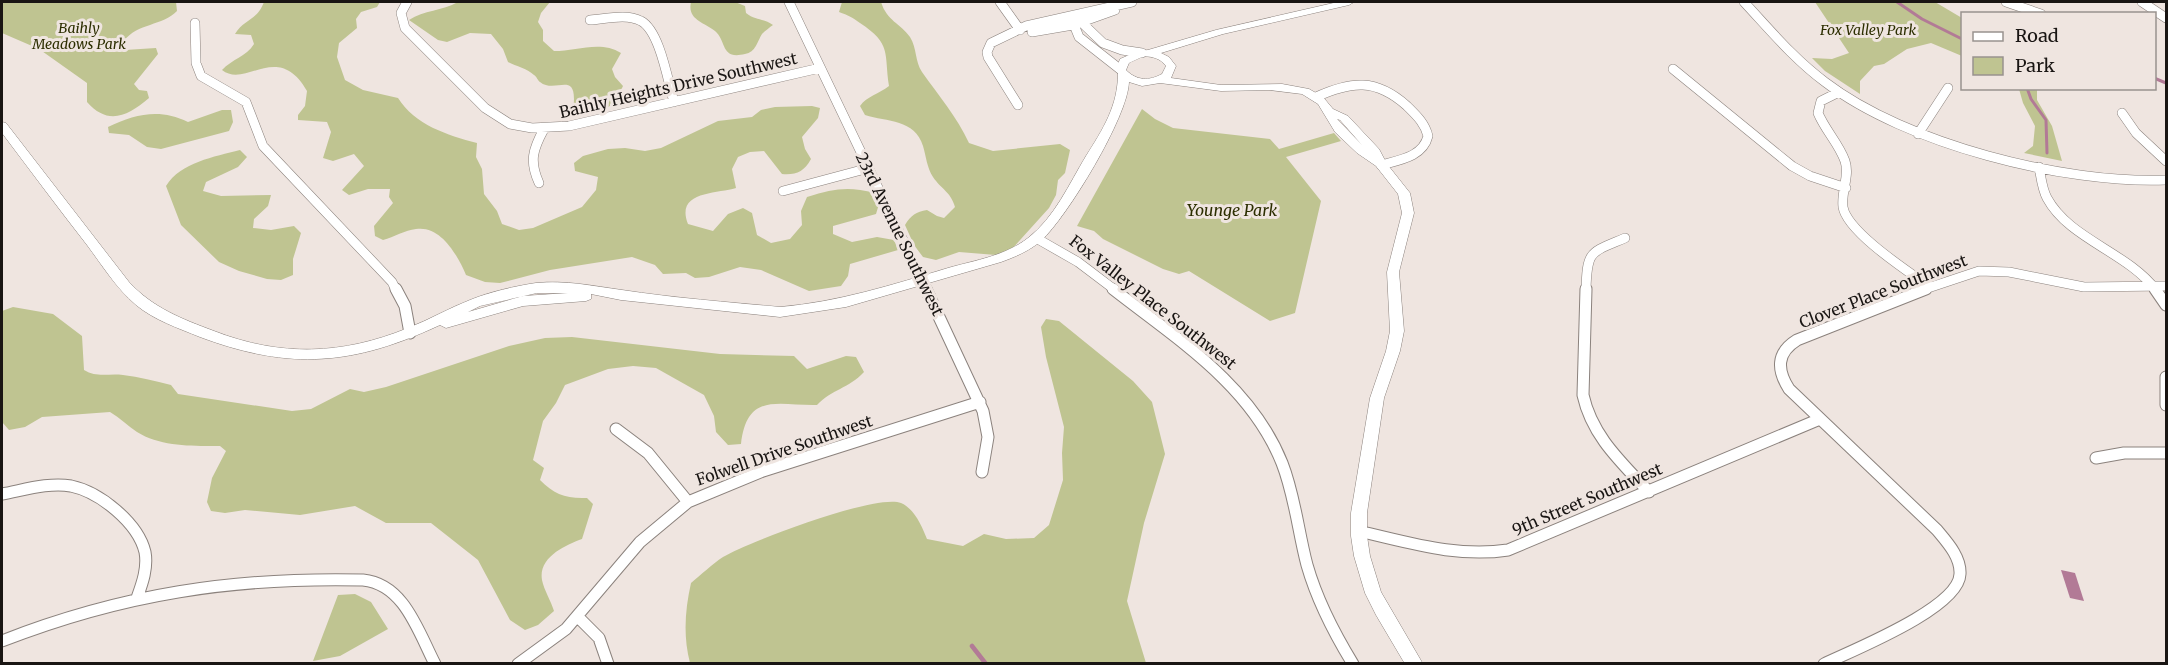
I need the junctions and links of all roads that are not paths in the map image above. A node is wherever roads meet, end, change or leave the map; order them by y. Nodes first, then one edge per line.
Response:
1 (407, 2) edge
2 (789, 2) edge
3 (1000, 2) edge
4 (1132, 2) edge
5 (1349, 2) edge
6 (1744, 2) edge
7 (2006, 2) edge
8 (2142, 2) edge
9 (1121, 3) edge
10 (2035, 12) edge
11 (2166, 18) edge
12 (590, 20) dead end
13 (1072, 21) junction
14 (1083, 22) junction
15 (195, 23) dead end
16 (1020, 30) junction
17 (1192, 40) junction
18 (1145, 53) junction
19 (1170, 65) junction
20 (820, 68) junction
21 (1673, 69) dead end
22 (1122, 71) junction
23 (1156, 81) junction
24 (1191, 83) junction
25 (1948, 88) dead end
26 (1839, 92) junction
27 (1316, 97) junction
28 (674, 102) junction
29 (1018, 105) dead end
30 (1119, 110) junction
31 (2122, 113) dead end
32 (2, 126) edge
33 (544, 129) junction
34 (1918, 134) junction
35 (2166, 161) edge
36 (1381, 165) junction
37 (2039, 167) junction
38 (869, 168) junction
39 (2166, 180) edge
40 (539, 183) dead end
41 (1846, 188) junction
42 (783, 191) dead end
43 (1036, 238) junction
44 (1625, 238) dead end
45 (923, 281) junction
46 (2153, 286) junction
47 (2166, 286) edge
48 (1930, 287) junction
49 (2166, 305) edge
50 (410, 333) junction
51 (2166, 376) edge
52 (980, 402) junction
53 (2166, 405) edge
54 (1820, 419) junction
55 (616, 429) dead end
56 (2166, 453) edge
57 (2096, 458) dead end
58 (982, 472) dead end
59 (1649, 492) junction
60 (2, 494) edge
61 (688, 502) junction
62 (1358, 531) junction
63 (137, 598) junction
64 (578, 617) junction
65 (2, 641) edge
66 (435, 663) edge
67 (518, 663) edge
68 (608, 663) edge
69 (1353, 663) edge
70 (1415, 663) edge
71 (1824, 663) edge

1 - 33 street, Baihly Heights Drive Southwest
2 - 20 street, 23rd Avenue Southwest
3 - 16 street
4 - 9 street
5 - 17 street
6 - 26 street
7 - 10 street
8 - 11 street
9 - 13 street
9 - 14 street
12 - 28 street
13 - 14 street
13 - 16 street
13 - 22 street
14 - 18 street
15 - 50 street
16 - 29 street
17 - 18 street
17 - 19 street
18 - 19 street
18 - 22 street
19 - 23 street
19 - 24 street
20 - 28 street, Baihly Heights Drive Southwest
20 - 38 street, 23rd Avenue Southwest
21 - 41 street
22 - 23 street
22 - 30 street
23 - 24 street
23 - 30 street
24 - 27 street
25 - 34 street
26 - 34 street
26 - 41 street
27 - 36 street
27 - 36 street
28 - 33 street, Baihly Heights Drive Southwest
30 - 43 street
31 - 35 street
32 - 50 street
33 - 40 street
34 - 37 street
36 - 62 street
37 - 39 street
37 - 46 street
38 - 42 street
38 - 45 street, 23rd Avenue Southwest
41 - 48 street
43 - 45 street
43 - 69 street, Fox Valley Place Southwest
44 - 59 street
45 - 50 street
45 - 52 street, 23rd Avenue Southwest
46 - 47 street, Clover Place Southwest
46 - 48 street, Clover Place Southwest
46 - 49 street
48 - 54 street, Clover Place Southwest
51 - 53 street
52 - 58 street, 23rd Avenue Southwest
52 - 61 street, Folwell Drive Southwest
54 - 59 street, 9th Street Southwest
54 - 71 street
55 - 61 street
56 - 57 street
59 - 62 street, 9th Street Southwest
60 - 63 street
61 - 64 street, Folwell Drive Southwest
62 - 70 street
63 - 65 street
63 - 66 street
64 - 67 street, Folwell Drive Southwest
64 - 68 street

